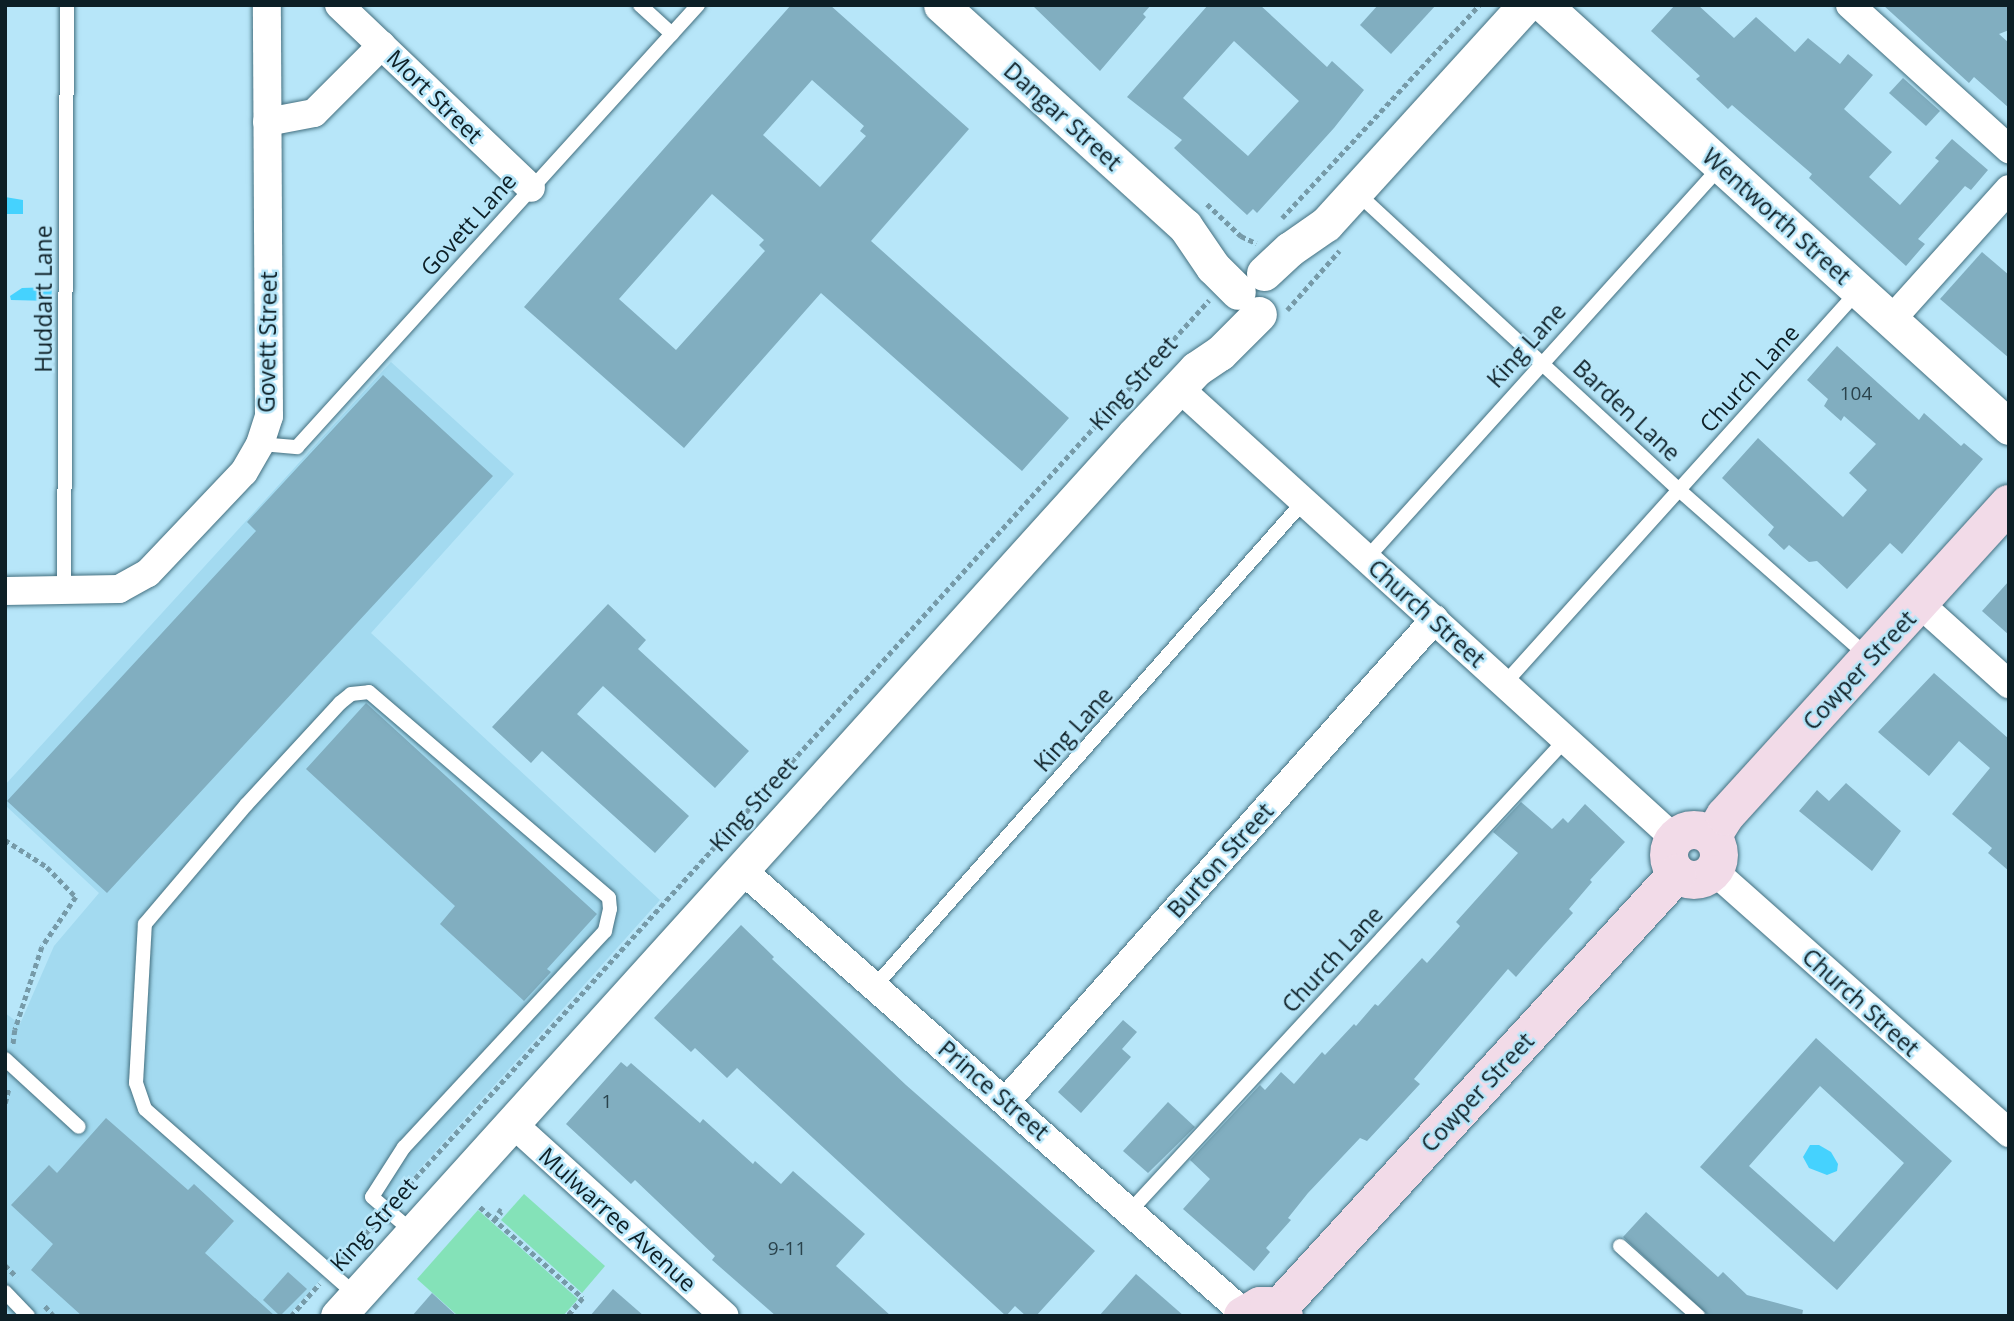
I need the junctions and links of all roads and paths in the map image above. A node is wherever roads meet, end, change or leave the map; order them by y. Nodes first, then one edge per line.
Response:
1 (67, 5) edge
2 (267, 5) edge
3 (339, 5) edge
4 (640, 5) edge
5 (698, 5) edge
6 (941, 5) edge
7 (1479, 5) edge
8 (1525, 5) edge
9 (1545, 5) edge
10 (1850, 5) edge
11 (672, 34) junction
12 (382, 45) junction
13 (267, 122) junction
14 (2009, 149) edge
15 (1721, 165) junction
16 (531, 188) junction
17 (2009, 189) edge
18 (1355, 191) junction
19 (1281, 219) dead end
20 (1241, 236) dead end
21 (1252, 284) junction
22 (1859, 290) junction
23 (1892, 319) junction
24 (1542, 361) junction
25 (1187, 378) junction
26 (2009, 427) edge
27 (260, 444) junction
28 (1679, 490) junction
29 (1304, 501) junction
30 (2009, 504) edge
31 (1367, 558) junction
32 (5, 591) edge
33 (64, 592) junction
34 (1920, 604) junction
35 (1435, 619) junction
36 (1870, 658) junction
37 (1505, 683) junction
38 (2009, 684) edge
39 (1566, 738) junction
40 (5, 841) edge
41 (1694, 855) junction
42 (741, 869) junction
43 (875, 986) junction
44 (8, 1061) edge
45 (1006, 1101) junction
46 (512, 1123) junction
47 (79, 1127) dead end
48 (2009, 1133) edge
49 (480, 1207) dead end
50 (387, 1209) junction
51 (498, 1210) dead end
52 (1131, 1210) junction
53 (494, 1220) junction
54 (413, 1232) junction
55 (1620, 1246) dead end
56 (329, 1274) junction
57 (5, 1292) edge
58 (347, 1306) edge
59 (1262, 1314) edge
60 (28, 1316) edge
61 (291, 1316) edge
62 (568, 1316) edge
63 (725, 1316) edge
64 (1698, 1316) edge

1 - 33 lane, Huddart Lane
2 - 13 street, Govett Street
3 - 12 street, Mort Street
4 - 11 lane
5 - 11 lane, Govett Lane
6 - 21 street, Dangar Street
7 - 19 path
8 - 18 street, King Street
9 - 15 street, Wentworth Street
10 - 14 street
11 - 16 lane, Govett Lane
12 - 13 street
12 - 16 street, Mort Street
13 - 27 street, Govett Street
15 - 22 street, Wentworth Street
15 - 24 lane, King Lane
16 - 27 lane, Govett Lane
17 - 23 street
18 - 21 street, King Street
18 - 24 lane, Barden Lane
20 - 21 path
21 - 25 street, King Street
21 - 50 path, King Street
22 - 23 street, Wentworth Street
22 - 28 lane, Church Lane
23 - 26 street, Wentworth Street
24 - 28 lane, Barden Lane
24 - 31 lane, King Lane
25 - 29 street, Church Street
25 - 42 street, King Street
27 - 33 street, Govett Street
28 - 36 lane, Barden Lane
28 - 37 lane, Church Lane
29 - 31 street, Church Street
29 - 43 lane, King Lane
30 - 34 main road, Cowper Street
31 - 35 street, Church Street
32 - 33 street, Govett Street
34 - 36 main road, Cowper Street
34 - 38 street
35 - 37 street, Church Street
35 - 45 street, Burton Street
36 - 41 main road, Cowper Street
37 - 39 street, Church Street
39 - 41 street, Church Street
39 - 52 lane, Church Lane
40 - 44 path
41 - 48 street, Church Street
41 - 59 main road, Cowper Street
42 - 43 street, Prince Street
42 - 46 street, King Street
43 - 45 street, Prince Street
44 - 47 lane
45 - 52 street, Prince Street
46 - 54 street, King Street
46 - 63 street, Mulwarree Avenue
49 - 53 path
50 - 54 lane
50 - 56 path, King Street
50 - 56 lane
51 - 53 path
52 - 59 street, Prince Street
53 - 62 path
54 - 58 street, King Street
55 - 64 lane
56 - 58 lane
56 - 61 path, King Street
57 - 60 lane

